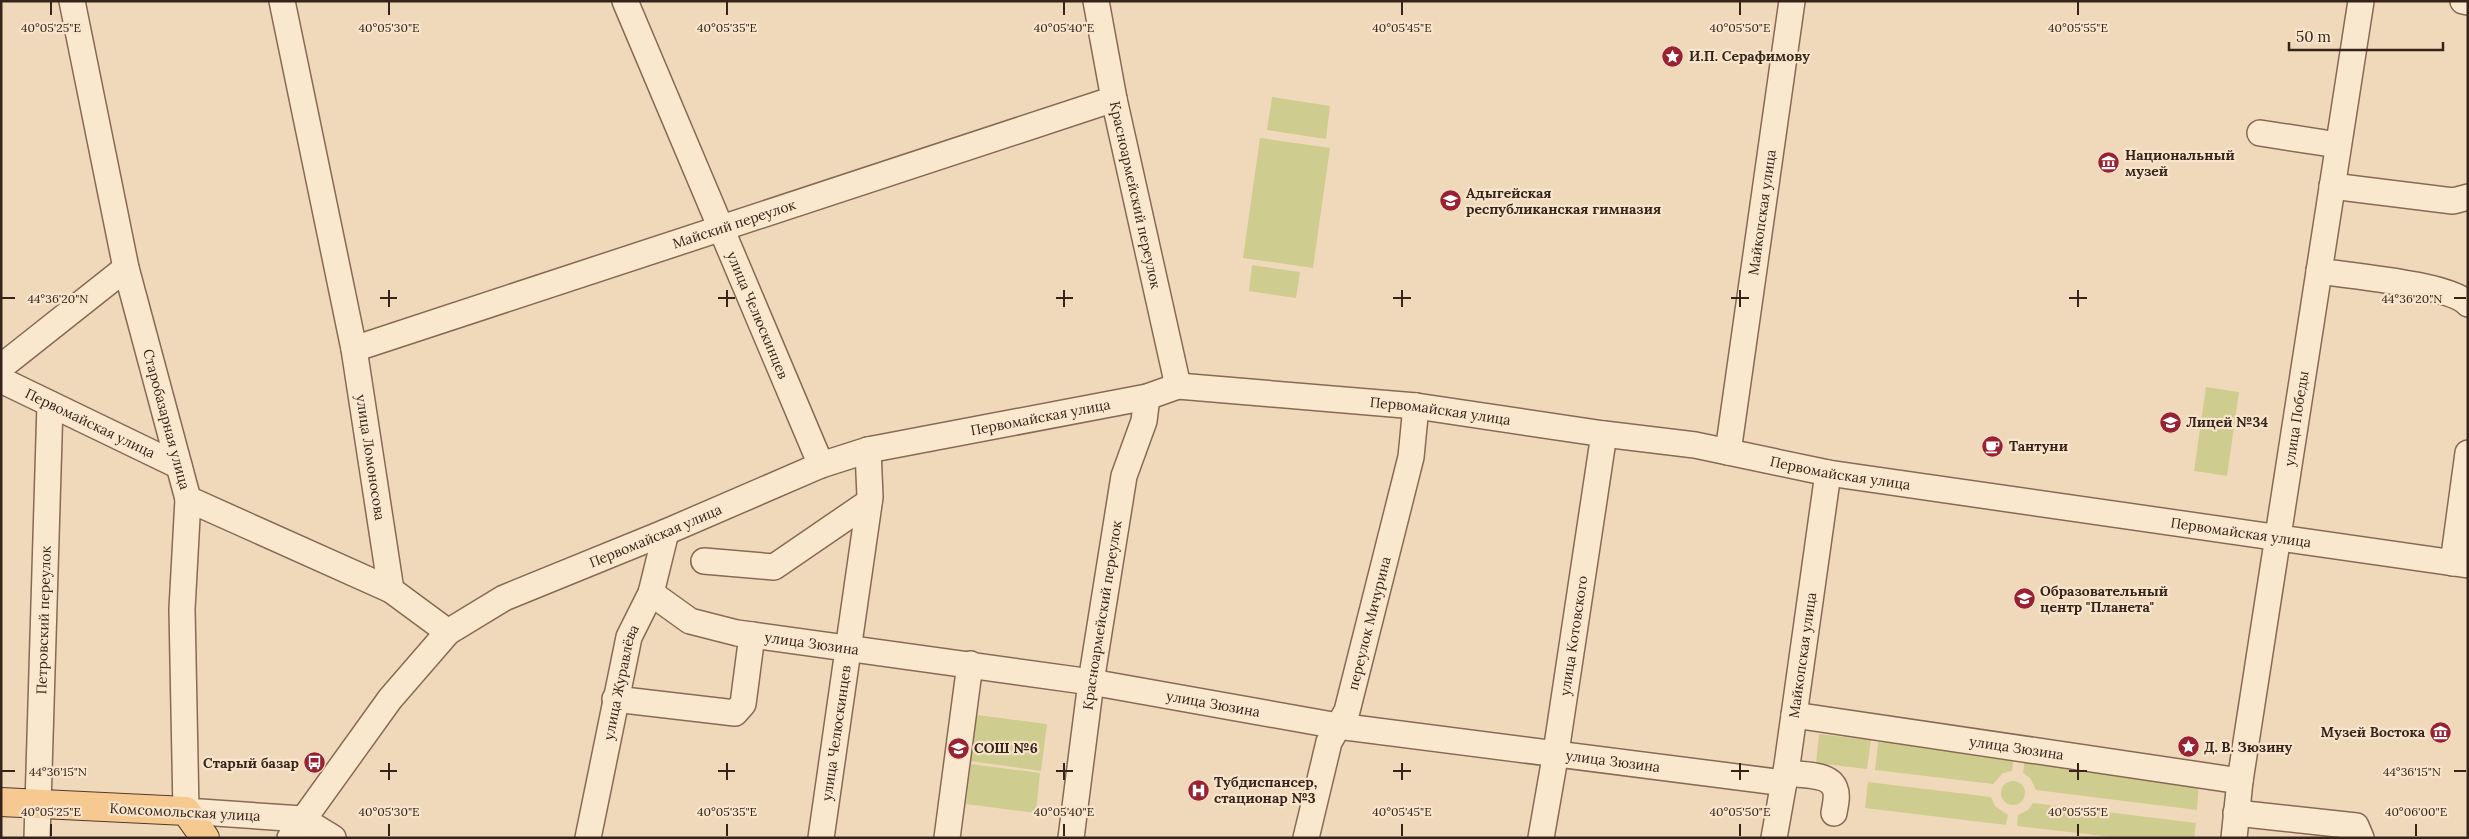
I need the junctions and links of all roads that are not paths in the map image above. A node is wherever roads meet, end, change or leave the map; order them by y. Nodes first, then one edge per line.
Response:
1 (72, 1) edge
2 (282, 1) edge
3 (626, 1) edge
4 (1096, 1) edge
5 (1792, 1) edge
6 (2360, 1) edge
7 (2463, 1) edge
8 (2468, 2) edge
9 (1114, 99) junction
10 (2260, 133) dead end
11 (2338, 145) junction
12 (2332, 186) junction
13 (2468, 197) edge
14 (721, 230) junction
15 (126, 268) junction
16 (2319, 271) junction
17 (2468, 304) edge
18 (354, 349) junction
19 (1, 367) edge
20 (1, 380) edge
21 (1178, 386) junction
22 (1147, 397) junction
23 (50, 404) junction
24 (1416, 406) junction
25 (1604, 434) junction
26 (868, 450) junction
27 (1728, 452) junction
28 (2468, 453) edge
29 (820, 465) junction
30 (179, 466) junction
31 (1828, 473) junction
32 (188, 499) junction
33 (870, 502) junction
34 (666, 532) junction
35 (2278, 537) junction
36 (704, 562) dead end
37 (2460, 564) edge
38 (391, 590) junction
39 (651, 594) junction
40 (448, 632) junction
41 (752, 635) junction
42 (849, 647) junction
43 (970, 664) junction
44 (1091, 682) junction
45 (615, 699) junction
46 (1794, 715) junction
47 (1338, 726) junction
48 (1556, 752) junction
49 (1785, 778) junction
50 (2240, 781) junction
51 (1, 802) edge
52 (38, 804) junction
53 (186, 811) junction
54 (1834, 813) dead end
55 (2236, 813) junction
56 (296, 828) edge
57 (37, 838) edge
58 (205, 838) edge
59 (333, 838) edge
60 (588, 838) edge
61 (822, 838) edge
62 (946, 838) edge
63 (1070, 838) edge
64 (1306, 838) edge
65 (1541, 838) edge
66 (1774, 838) edge
67 (2234, 838) edge
68 (2362, 838) edge

1 - 15 street, Старобазарная улица
2 - 18 street, улица Ломоносова
3 - 14 street, улица Челюскинцев
4 - 9 street, Красноармейский переулок
5 - 27 street, Майкопская улица
6 - 11 street, улица Победы
7 - 8 street
9 - 14 street, Майский переулок
9 - 21 street, Красноармейский переулок
10 - 11 street
11 - 12 street, улица Победы
12 - 13 street
12 - 16 street, улица Победы
14 - 18 street, Майский переулок
14 - 29 street, улица Челюскинцев
15 - 19 street
15 - 30 street, Старобазарная улица
16 - 17 street
16 - 35 street, улица Победы
18 - 38 street, улица Ломоносова
20 - 23 street, Первомайская улица
21 - 22 street, Первомайская улица
21 - 24 street, Первомайская улица
22 - 26 street, Первомайская улица
22 - 44 street, Красноармейский переулок
23 - 30 street, Первомайская улица
23 - 52 street, Петровский переулок
24 - 25 street, Первомайская улица
24 - 47 street, переулок Мичурина
25 - 27 street, Первомайская улица
25 - 48 street, улица Котовского
26 - 29 street, Первомайская улица
26 - 33 street, улица Челюскинцев
27 - 31 street, Первомайская улица
28 - 37 street
29 - 34 street, Первомайская улица
30 - 32 street, Старобазарная улица
31 - 35 street, Первомайская улица
31 - 46 street, Майкопская улица
32 - 38 street
32 - 53 street, Старобазарная улица
33 - 36 street
33 - 42 street, улица Челюскинцев
34 - 39 street, улица Журавлёва
34 - 40 street, Первомайская улица
35 - 37 street, Первомайская улица
35 - 50 street, улица Победы
38 - 40 street
39 - 41 street, улица Зюзина
39 - 45 street, улица Журавлёва
40 - 56 street
41 - 42 street, улица Зюзина
41 - 45 street
42 - 43 street, улица Зюзина
42 - 61 street, улица Челюскинцев
43 - 44 street, улица Зюзина
43 - 62 street
44 - 47 street, улица Зюзина
44 - 63 street, Красноармейский переулок
45 - 60 street, улица Журавлёва
46 - 49 street, Майкопская улица
46 - 50 street, улица Зюзина
47 - 48 street, улица Зюзина
47 - 64 street, переулок Мичурина
48 - 49 street, улица Зюзина
48 - 65 street, улица Котовского
49 - 54 street, улица Зюзина
49 - 66 street, Майкопская улица
50 - 55 street, улица Победы
51 - 52 main road, Комсомольская улица
52 - 53 main road, Комсомольская улица
52 - 57 street, Петровский переулок
53 - 56 street, Комсомольская улица
53 - 58 main road
55 - 67 street, улица Победы
55 - 68 street
56 - 59 street, Комсомольская улица

